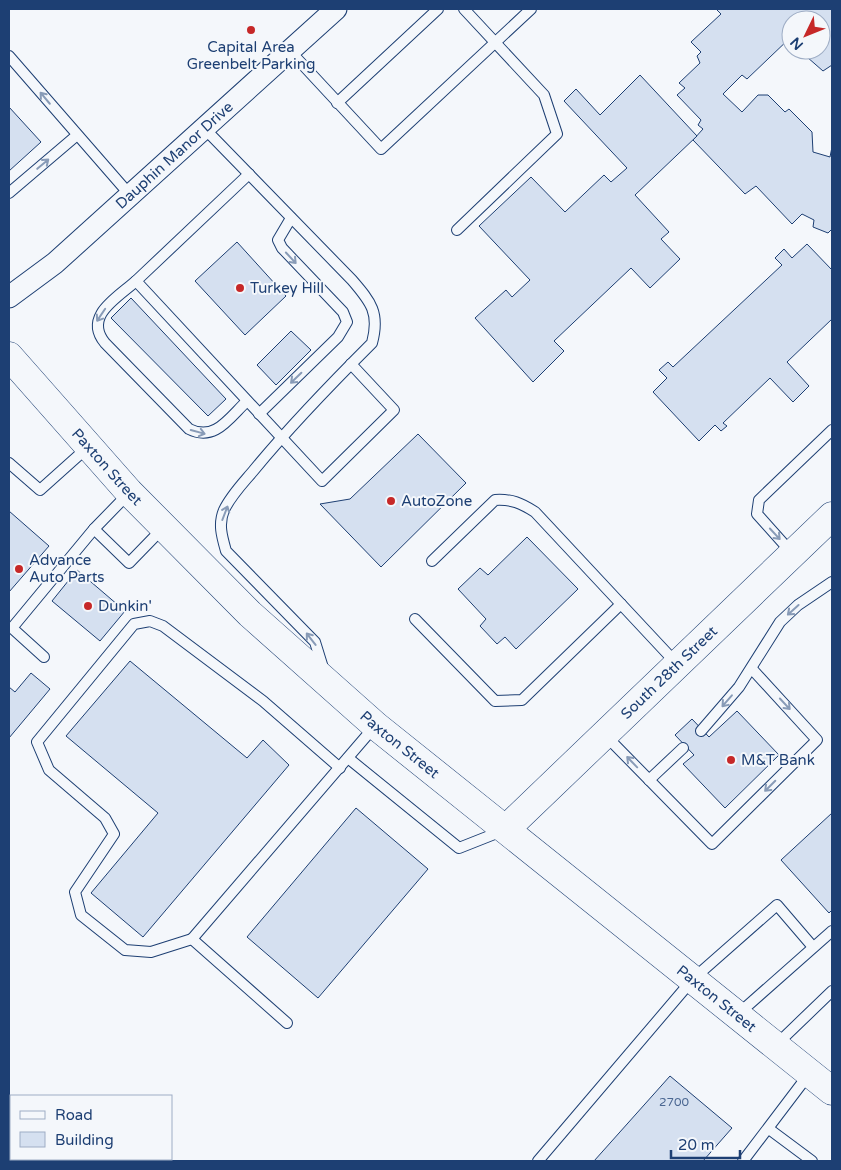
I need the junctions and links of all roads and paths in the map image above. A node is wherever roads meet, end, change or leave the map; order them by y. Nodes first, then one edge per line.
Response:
1 (336, 9) edge
2 (438, 9) edge
3 (464, 9) edge
4 (531, 9) edge
5 (496, 43) junction
6 (289, 50) junction
7 (9, 56) edge
8 (337, 103) junction
9 (203, 127) junction
10 (76, 136) junction
11 (249, 174) junction
12 (9, 193) edge
13 (130, 195) junction
14 (292, 218) junction
15 (457, 230) dead end
16 (136, 281) junction
17 (9, 297) edge
18 (9, 356) edge
19 (351, 364) junction
20 (247, 401) junction
21 (259, 414) junction
22 (832, 430) edge
23 (280, 438) junction
24 (89, 446) junction
25 (9, 463) edge
26 (129, 492) junction
27 (829, 525) edge
28 (164, 527) junction
29 (94, 529) junction
30 (793, 553) junction
31 (432, 561) dead end
32 (832, 582) edge
33 (621, 604) junction
34 (415, 619) dead end
35 (44, 657) dead end
36 (677, 664) junction
37 (752, 669) junction
38 (328, 684) junction
39 (376, 726) junction
40 (701, 731) dead end
41 (605, 734) junction
42 (683, 748) dead end
43 (348, 758) junction
44 (340, 768) junction
45 (649, 780) junction
46 (506, 829) junction
47 (832, 931) edge
48 (192, 939) junction
49 (813, 947) junction
50 (693, 979) junction
51 (832, 991) edge
52 (737, 1015) junction
53 (287, 1023) dead end
54 (775, 1045) junction
55 (810, 1073) junction
56 (832, 1091) edge
57 (768, 1129) junction
58 (538, 1161) edge
59 (743, 1161) edge
60 (812, 1161) edge

1 - 6 street, Dauphin Manor Drive
2 - 8 lane
3 - 5 lane
4 - 5 lane
5 - 8 lane
5 - 15 lane
6 - 8 lane
6 - 9 street, Dauphin Manor Drive
10 -> 7 lane
9 - 11 lane
9 - 13 street, Dauphin Manor Drive
12 -> 10 lane
10 - 13 lane
11 - 14 lane
11 - 16 lane
13 - 17 street, Dauphin Manor Drive
14 - 19 lane
14 -> 21 lane
16 - 20 lane
16 -> 20 lane
18 - 24 main road, Paxton Street
19 - 23 lane
19 - 23 lane
20 - 21 lane
21 - 23 lane
22 -> 30 lane
38 -> 23 lane
24 - 25 lane
24 - 26 main road, Paxton Street
26 - 28 main road, Paxton Street
26 - 29 lane
27 - 30 main road, South 28th Street
28 - 29 lane
28 - 38 main road, Paxton Street
29 - 35 lane
30 - 36 main road, South 28th Street
31 - 33 lane
32 -> 37 lane
33 - 34 lane
33 - 36 lane
36 - 41 main road, South 28th Street
37 -> 40 lane
37 -> 45 lane
38 - 39 main road, Paxton Street
39 - 43 lane
39 - 46 main road, Paxton Street
45 -> 41 lane
41 - 46 main road, South 28th Street
42 - 45 lane
43 - 44 lane
43 - 46 lane
44 - 48 lane
44 - 48 lane
46 - 50 main road, Paxton Street
47 - 49 lane
48 - 53 lane
49 - 50 lane
49 - 52 lane
50 - 52 main road, Paxton Street
50 - 58 lane
51 - 54 lane
52 - 54 main road, Paxton Street
54 - 55 main road, Paxton Street
55 - 56 main road, Paxton Street
55 - 57 lane
57 - 59 lane
57 - 60 lane

